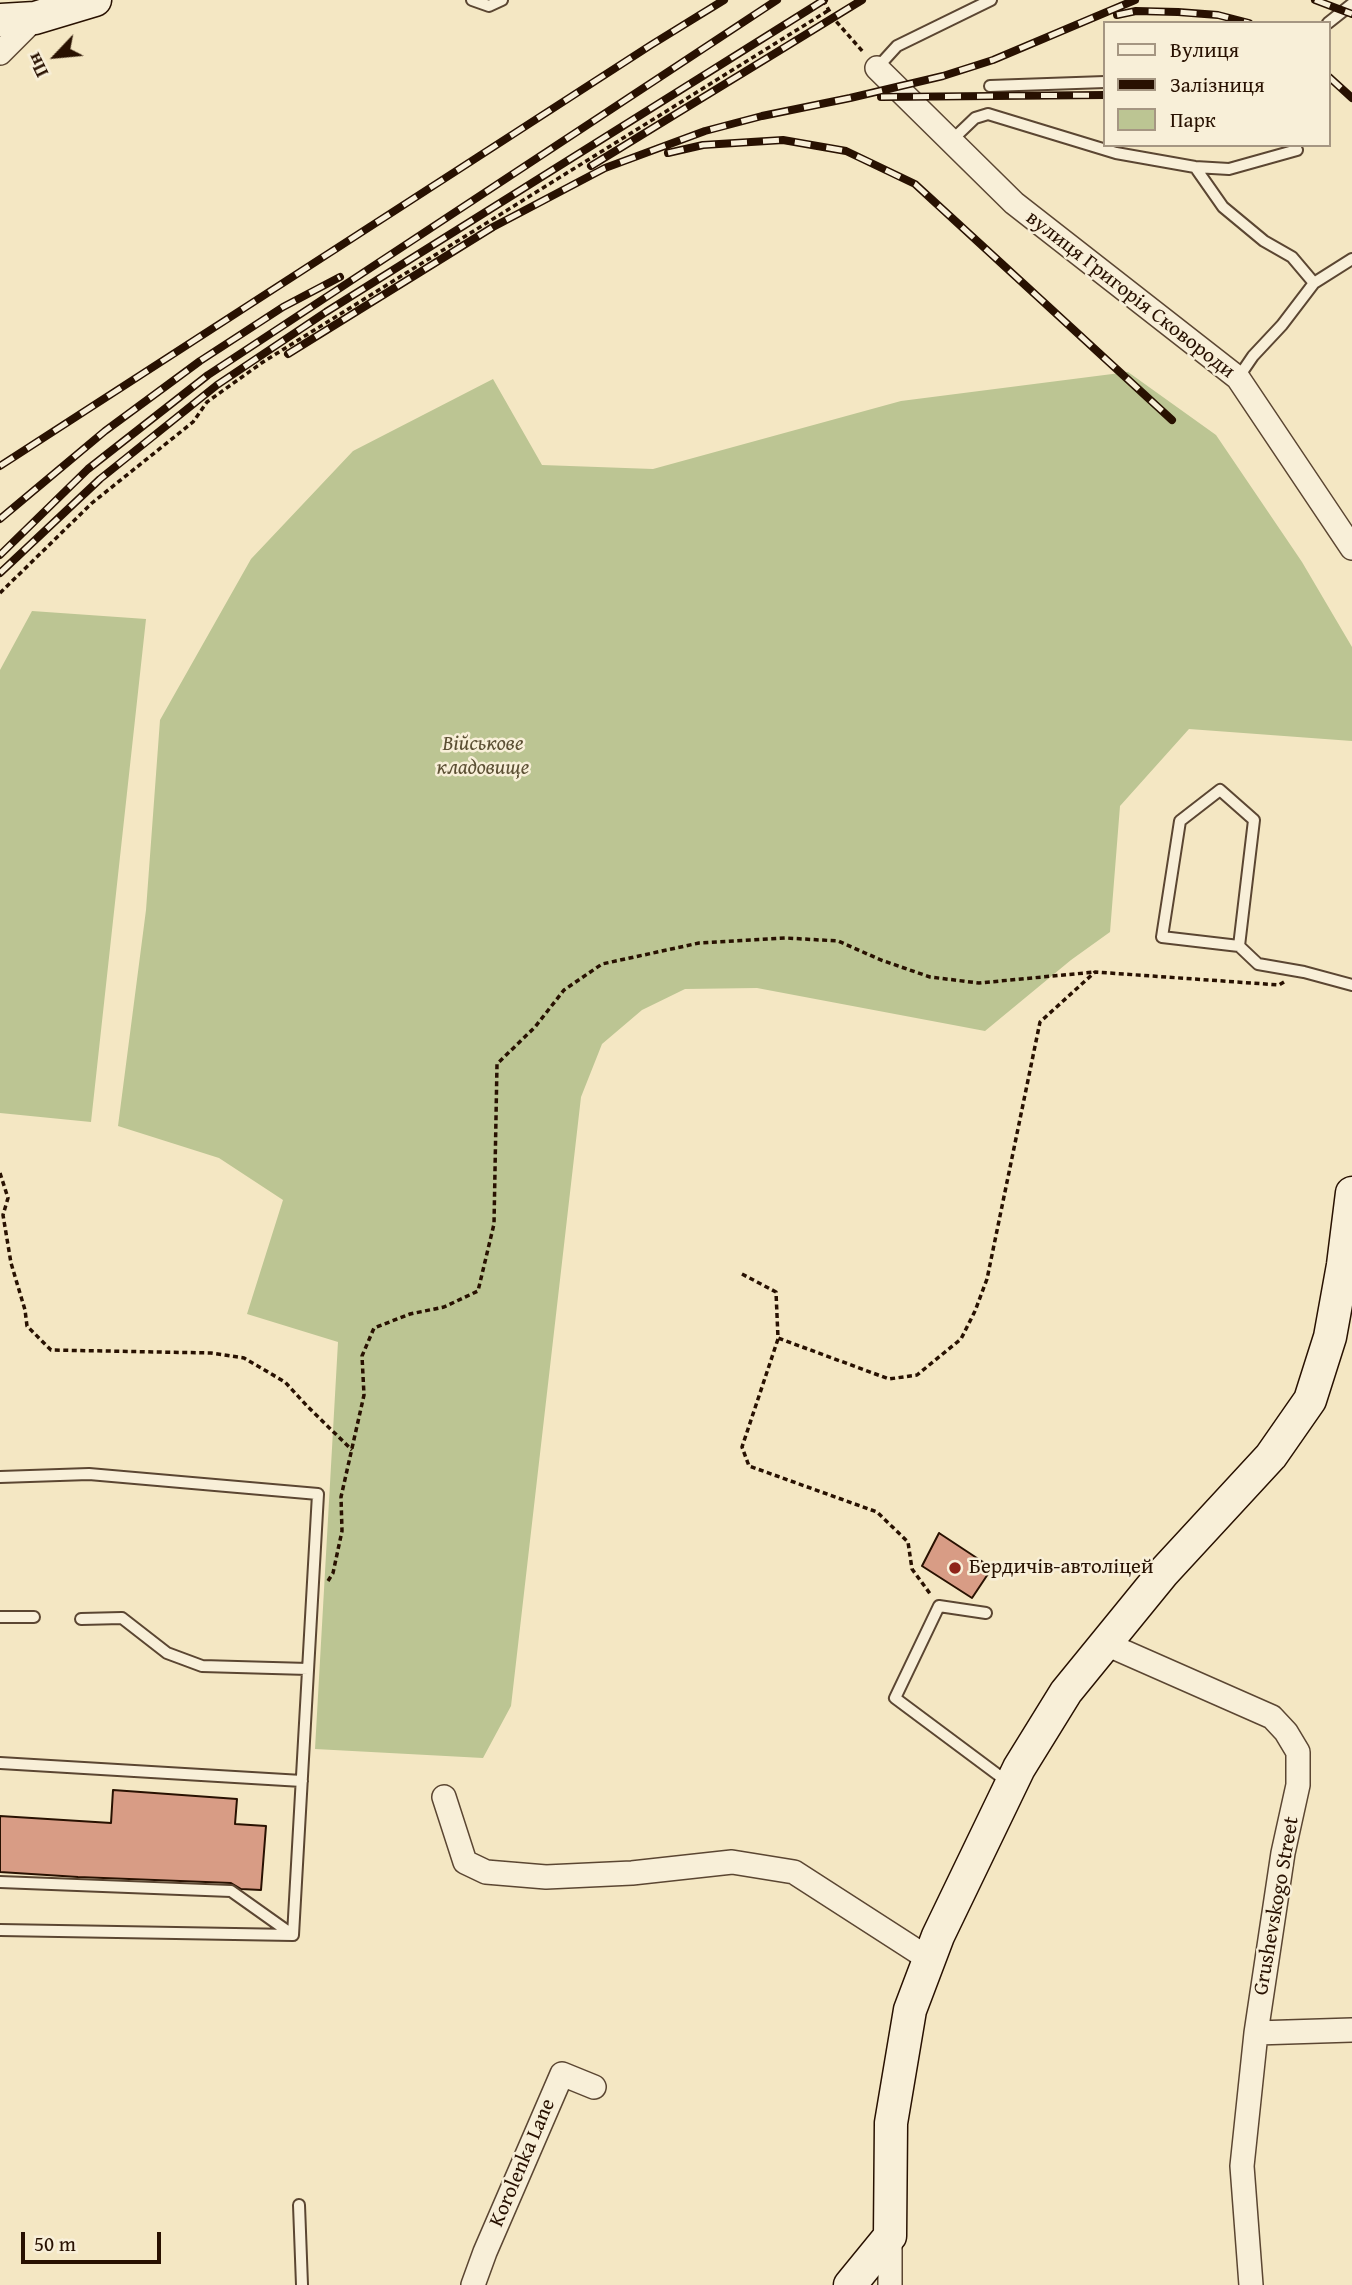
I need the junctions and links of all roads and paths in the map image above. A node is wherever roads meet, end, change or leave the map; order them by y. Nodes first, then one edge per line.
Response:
1 (95, 0) edge
2 (472, 0) edge
3 (502, 0) edge
4 (822, 0) edge
5 (991, 0) edge
6 (1352, 4) edge
7 (829, 10) junction
8 (34, 13) junction
9 (0, 20) edge
10 (1331, 21) edge
11 (0, 53) edge
12 (877, 68) junction
13 (1104, 82) edge
14 (990, 86) dead end
15 (951, 141) junction
16 (1297, 150) dead end
17 (1195, 167) junction
18 (1352, 259) edge
19 (1314, 284) junction
20 (1238, 378) junction
21 (1352, 548) edge
22 (0, 593) edge
23 (1239, 946) junction
24 (1304, 971) junction
25 (1095, 972) junction
26 (1352, 985) edge
27 (0, 1173) edge
28 (1352, 1192) edge
29 (741, 1274) dead end
30 (778, 1338) junction
31 (352, 1450) junction
32 (0, 1477) edge
33 (327, 1584) dead end
34 (939, 1606) junction
35 (986, 1613) dead end
36 (0, 1617) edge
37 (34, 1618) dead end
38 (81, 1619) dead end
39 (1104, 1643) junction
40 (308, 1669) junction
41 (0, 1763) edge
42 (302, 1781) junction
43 (1011, 1785) junction
44 (444, 1797) dead end
45 (0, 1882) edge
46 (0, 1930) edge
47 (293, 1935) junction
48 (929, 1959) junction
49 (1352, 2030) edge
50 (1256, 2032) junction
51 (594, 2087) dead end
52 (299, 2205) dead end
53 (890, 2236) junction
54 (302, 2285) edge
55 (473, 2285) edge
56 (850, 2285) edge
57 (890, 2285) edge
58 (1251, 2285) edge

1 - 8 main road
2 - 3 lane
4 - 7 path
5 - 12 lane
6 - 10 lane
7 - 12 path
7 - 22 path
8 - 9 main road
8 - 11 street
12 - 15 street, вулиця Григорія Сковороди
13 - 14 lane
15 - 17 lane
15 - 20 street, вулиця Григорія Сковороди
16 - 17 lane
17 - 19 lane
18 - 19 lane
19 - 20 lane
20 - 21 street, вулиця Григорія Сковороди
23 - 23 lane
23 - 24 lane
24 - 25 path
24 - 26 lane
25 - 30 path
25 - 31 path
27 - 31 path
28 - 39 main road
29 - 30 path
30 - 34 path
31 - 33 path
32 - 40 lane
34 - 35 lane
34 - 43 lane
36 - 37 lane
38 - 40 lane
39 - 43 main road
39 - 50 street, Grushevskogo Street
40 - 42 lane
41 - 42 lane
42 - 47 lane
43 - 48 main road
44 - 48 street
45 - 47 lane
46 - 47 lane
48 - 53 main road
49 - 50 street
50 - 58 street, Grushevskogo Street
51 - 55 street, Korolenka Lane
52 - 54 lane
53 - 56 main road
53 - 57 street

